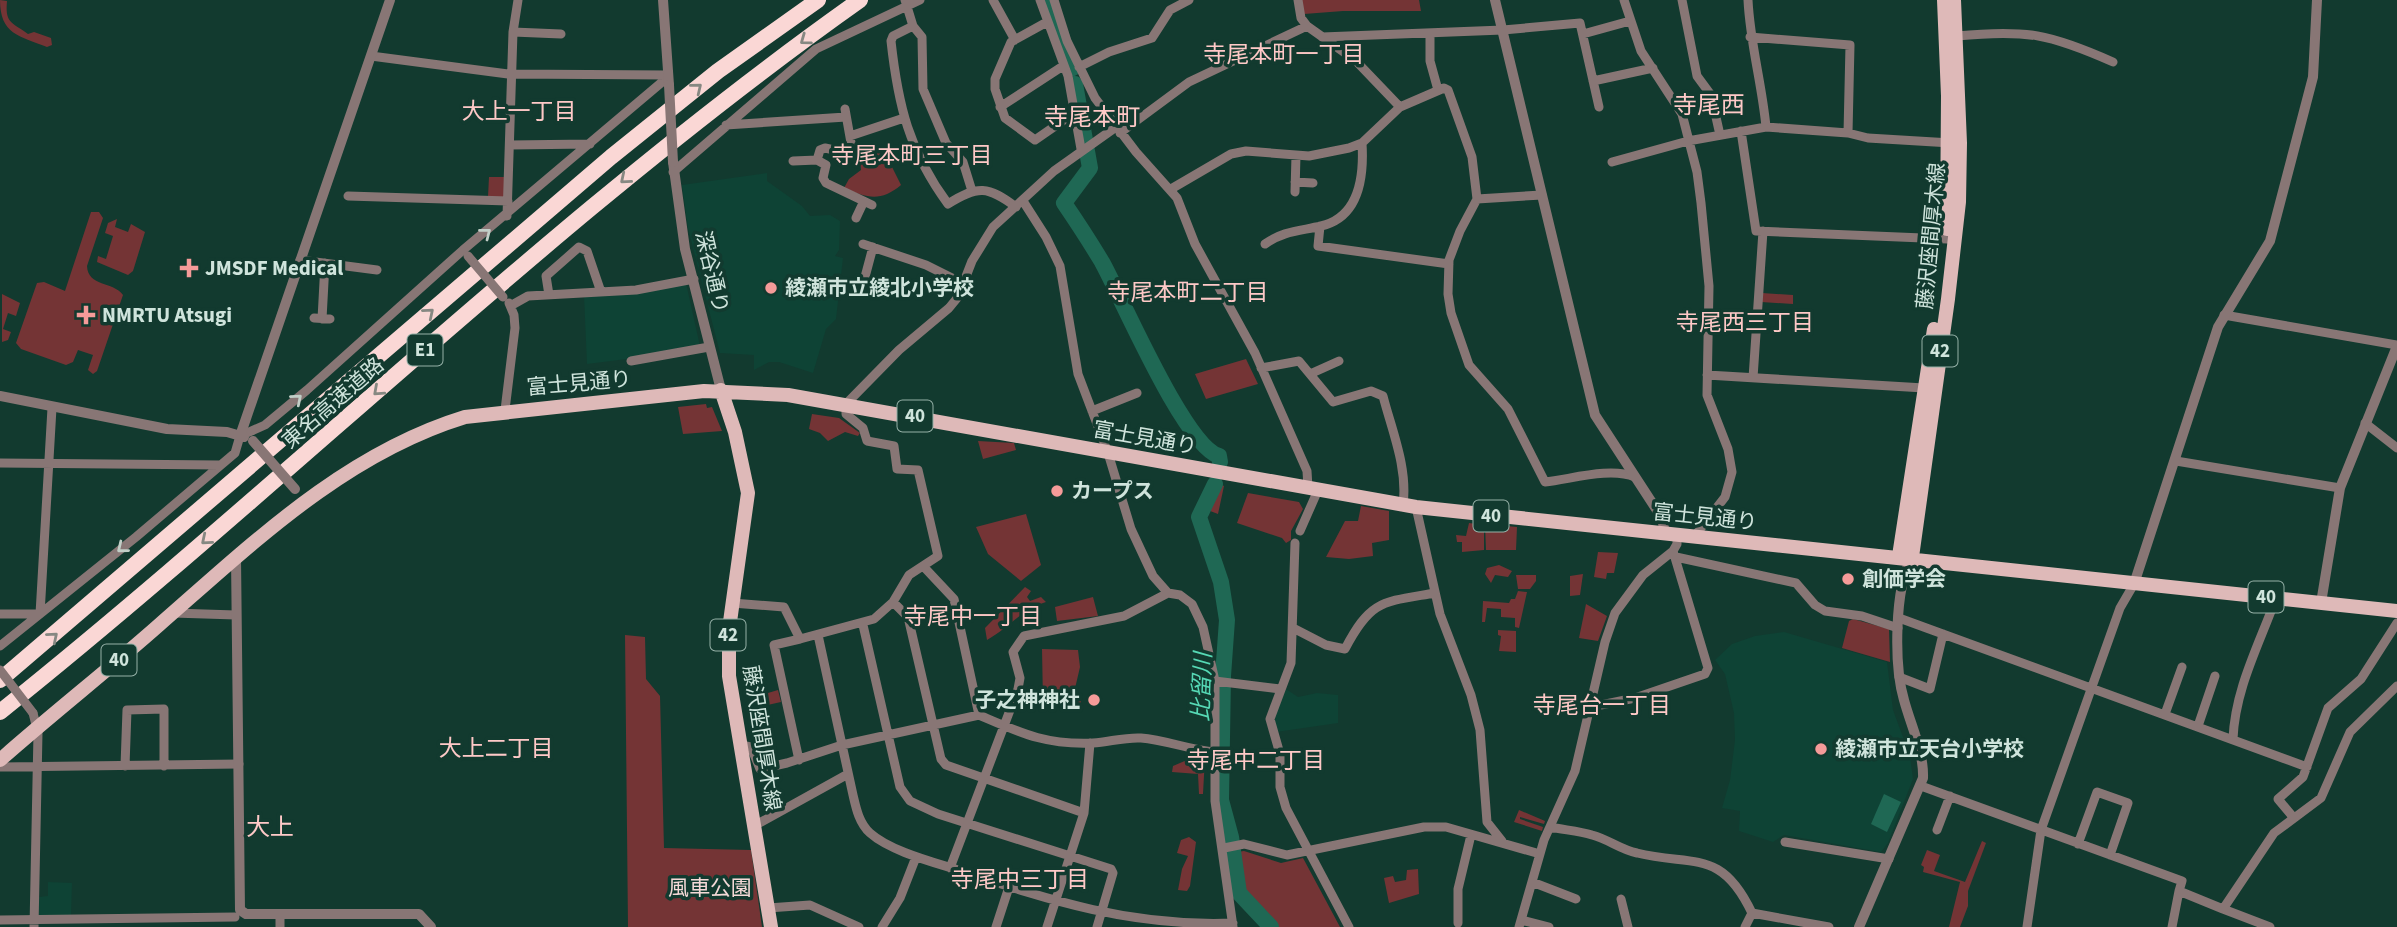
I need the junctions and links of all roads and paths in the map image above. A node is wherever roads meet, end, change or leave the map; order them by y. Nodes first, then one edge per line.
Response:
1 (390, 0) edge
2 (518, 0) edge
3 (663, 0) edge
4 (818, 0) edge
5 (860, 0) edge
6 (920, 0) edge
7 (993, 0) edge
8 (1040, 0) edge
9 (1054, 0) edge
10 (1189, 0) edge
11 (1298, 0) edge
12 (1495, 0) edge
13 (1624, 0) edge
14 (1682, 0) edge
15 (1748, 0) edge
16 (1944, 0) edge
17 (1954, 0) edge
18 (2317, 0) edge
19 (906, 3) edge
20 (1630, 21) junction
21 (1047, 22) junction
22 (914, 26) junction
23 (1307, 26) junction
24 (1503, 30) junction
25 (513, 32) junction
26 (561, 34) dead end
27 (1430, 34) junction
28 (1583, 34) junction
29 (1957, 36) junction
30 (1322, 37) junction
31 (1750, 37) junction
32 (1015, 40) junction
33 (371, 56) junction
34 (2113, 62) dead end
35 (1063, 65) junction
36 (1079, 67) junction
37 (1653, 68) junction
38 (513, 71) junction
39 (668, 79) junction
40 (1593, 81) junction
41 (1438, 90) junction
42 (1000, 107) junction
43 (1400, 107) junction
44 (1599, 107) dead end
45 (1074, 113) junction
46 (904, 118) junction
47 (725, 126) junction
48 (1766, 127) junction
49 (1118, 130) junction
50 (1741, 131) junction
51 (1848, 133) junction
52 (1720, 135) junction
53 (850, 136) junction
54 (1688, 141) junction
55 (1362, 143) junction
56 (1954, 143) junction
57 (590, 144) junction
58 (510, 145) junction
59 (1085, 147) junction
60 (1296, 155) junction
61 (817, 160) junction
62 (793, 161) dead end
63 (1612, 162) dead end
64 (673, 167) junction
65 (1313, 183) dead end
66 (1171, 189) junction
67 (972, 191) junction
68 (1542, 195) junction
69 (348, 196) dead end
70 (1477, 199) junction
71 (508, 201) junction
72 (1019, 204) junction
73 (507, 216) junction
74 (856, 218) dead end
75 (1320, 226) junction
76 (1763, 232) junction
77 (1947, 239) junction
78 (863, 244) dead end
79 (1265, 244) dead end
80 (873, 247) junction
81 (466, 253) junction
82 (300, 260) junction
83 (325, 263) junction
84 (1449, 264) junction
85 (377, 270) dead end
86 (694, 279) junction
87 (964, 284) junction
88 (601, 292) junction
89 (861, 292) dead end
90 (549, 295) junction
91 (512, 306) junction
92 (2224, 315) junction
93 (322, 318) dead end
94 (2397, 346) edge
95 (709, 347) junction
96 (631, 361) dead end
97 (1339, 361) dead end
98 (1261, 368) junction
99 (1310, 374) junction
100 (1707, 375) junction
101 (1753, 378) junction
102 (1924, 388) junction
103 (721, 390) junction
104 (1137, 393) dead end
105 (0, 396) edge
106 (846, 404) junction
107 (52, 408) junction
108 (505, 410) junction
109 (1092, 411) junction
110 (2365, 423) junction
111 (240, 436) junction
112 (2397, 448) edge
113 (1108, 453) junction
114 (2176, 461) junction
115 (48, 462) junction
116 (0, 463) edge
117 (220, 465) junction
118 (1635, 477) junction
119 (2340, 488) junction
120 (1313, 489) junction
121 (304, 501) junction
122 (1410, 506) junction
123 (1300, 531) dead end
124 (1671, 534) junction
125 (1694, 537) junction
126 (1295, 543) dead end
127 (1674, 554) junction
128 (236, 558) junction
129 (1905, 561) junction
130 (923, 566) junction
131 (2134, 584) junction
132 (1168, 593) junction
133 (1435, 593) junction
134 (2277, 598) junction
135 (732, 603) junction
136 (893, 603) junction
137 (2321, 603) junction
138 (2397, 611) edge
139 (173, 613) junction
140 (0, 614) edge
141 (40, 614) junction
142 (236, 615) junction
143 (1899, 623) junction
144 (2397, 624) edge
145 (863, 625) junction
146 (1293, 628) junction
147 (1943, 634) junction
148 (818, 635) junction
149 (800, 639) junction
150 (0, 646) edge
151 (2182, 667) dead end
152 (0, 670) edge
153 (2215, 676) dead end
154 (1899, 677) junction
155 (0, 680) edge
156 (1221, 681) junction
157 (2397, 686) edge
158 (2094, 687) junction
159 (1280, 689) junction
160 (1591, 707) junction
161 (0, 712) edge
162 (2165, 714) junction
163 (979, 715) junction
164 (35, 720) junction
165 (935, 724) junction
166 (2198, 726) junction
167 (1004, 729) junction
168 (888, 734) junction
169 (2233, 739) junction
170 (1090, 743) junction
171 (738, 744) junction
172 (842, 745) junction
173 (1215, 752) junction
174 (0, 760) edge
175 (799, 760) junction
176 (239, 764) junction
177 (125, 766) junction
178 (164, 766) junction
179 (0, 767) edge
180 (2307, 767) junction
181 (37, 768) junction
182 (848, 774) junction
183 (985, 781) junction
184 (1921, 786) junction
185 (1950, 796) junction
186 (1084, 813) junction
187 (2293, 817) junction
188 (969, 824) junction
189 (754, 827) junction
190 (1550, 827) junction
191 (1937, 830) dead end
192 (2041, 830) junction
193 (1471, 835) junction
194 (1502, 841) junction
195 (1785, 842) dead end
196 (2078, 844) junction
197 (1229, 847) junction
198 (1308, 852) junction
199 (1540, 854) junction
200 (2110, 855) junction
201 (1069, 856) junction
202 (915, 857) junction
203 (1889, 859) junction
204 (950, 868) junction
205 (1532, 882) junction
206 (1009, 887) junction
207 (2179, 891) junction
208 (1576, 899) dead end
209 (1621, 899) dead end
210 (1055, 902) junction
211 (768, 908) junction
212 (2223, 909) junction
213 (1752, 913) junction
214 (280, 914) junction
215 (1100, 915) junction
216 (237, 918) edge
217 (0, 920) edge
218 (34, 923) edge
219 (1458, 923) dead end
220 (1520, 924) edge
221 (1233, 925) edge
222 (1863, 926) edge
223 (280, 927) edge
224 (431, 927) edge
225 (771, 927) edge
226 (859, 927) edge
227 (883, 927) edge
228 (996, 927) edge
229 (1047, 927) edge
230 (1097, 927) edge
231 (1349, 927) edge
232 (1549, 927) edge
233 (1628, 927) edge
234 (1745, 927) edge
235 (1829, 927) edge
236 (2027, 927) edge
237 (2172, 927) edge
238 (2270, 927) edge

1 - 33 street
2 - 25 street
3 - 39 street
155 -> 4 highway, 東名高速道路 / E1
5 -> 161 highway, 東名高速道路 / E1
6 - 19 street
7 - 32 street
8 - 21 street
9 - 36 street
10 - 36 street
11 - 23 street
12 - 24 street
13 - 20 street
14 - 52 street
15 - 31 street
16 - 56 main road, 藤沢座間厚木線 / 42
17 - 29 main road, 藤沢座間厚木線 / 42
18 - 92 street
19 - 22 street
19 - 47 street
20 - 28 street
20 - 37 street
21 - 32 street
21 - 35 street
22 - 46 street
22 - 67 street
23 - 30 street
23 - 49 street
24 - 27 street
24 - 28 street
24 - 68 street
25 - 26 street
25 - 38 street
27 - 30 street
27 - 41 street
28 - 40 street
29 - 34 street
29 - 56 main road, 藤沢座間厚木線 / 42
30 - 43 street
31 - 48 street
31 - 51 street
32 - 42 street
33 - 38 street
33 - 82 street
35 - 42 street
35 - 45 street
36 - 49 street
37 - 40 street
37 - 54 street
38 - 39 street
38 - 58 street
39 - 57 street
39 - 64 street, 深谷通り, bridge
40 - 44 street
41 - 43 street
41 - 70 street
42 - 45 street
43 - 55 street
45 - 59 street
46 - 53 street
46 - 67 street
47 - 53 street
47 - 64 street
48 - 50 street
48 - 51 street
49 - 59 street
49 - 66 street
50 - 52 street
50 - 76 street
51 - 56 street
52 - 54 street
53 - 61 street
54 - 63 street
54 - 100 street
55 - 60 street
55 - 75 street
56 - 77 main road, 藤沢座間厚木線 / 42
56 - 129 main road, 藤沢座間厚木線 / 42
57 - 58 street
57 - 73 street
58 - 71 street
59 - 72 street
60 - 65 street
60 - 66 street
61 - 62 street
61 - 74 street
64 - 86 street, 深谷通り
66 - 98 street
67 - 72 street
68 - 70 street
68 - 118 street
69 - 71 street
70 - 84 street
71 - 73 street
72 - 87 street
72 - 109 street
81 -> 73 street
75 - 79 street
75 - 84 street
76 - 77 street
76 - 101 street
77 - 102 main road, 藤沢座間厚木線 / 42
78 - 80 street
80 - 87 street
80 - 89 street
81 - 91 street, bridge
111 -> 81 street
82 - 83 street
82 - 111 street
83 - 85 street
83 - 93 street
84 - 118 street
86 - 88 street
86 - 95 street, 深谷通り
87 - 106 street
88 - 90 street
88 - 90 street
90 - 91 street
91 - 108 street
92 - 94 street
92 - 114 street
94 - 110 street
95 - 96 street
95 - 103 street, 深谷通り
97 - 99 street
98 - 99 street
98 - 120 street
99 - 122 street
100 - 101 street
100 - 125 street
101 - 102 street
102 - 129 main road, 藤沢座間厚木線 / 42
103 - 106 main road, 富士見通り / 40
103 - 108 main road, 富士見通り / 40
103 - 135 main road, 藤沢座間厚木線 / 42
104 - 109 street
105 - 107 street
106 - 113 main road, 富士見通り / 40
106 - 130 street
107 - 111 street
107 - 115 street
108 - 121 main road, 富士見通り / 40
109 - 113 street
110 - 112 street
110 - 119 street
111 - 117 street
111 - 121 street, bridge
113 - 120 main road, 富士見通り / 40
113 - 132 street
114 - 119 street
114 - 131 street
115 - 116 street
115 - 117 street
115 - 141 street
117 -> 141 street
118 - 124 street
119 - 137 street
120 - 122 main road, 富士見通り / 40
120 - 123 street
121 - 128 main road, 富士見通り / 40
122 - 124 main road, 富士見通り / 40
122 - 133 street
124 - 125 main road, 富士見通り / 40
124 - 127 street
125 - 129 main road, 富士見通り / 40
126 - 146 street
127 - 143 street
127 - 160 street
127 - 160 street
128 - 139 main road, 富士見通り / 40
128 - 142 street
129 - 131 main road, 富士見通り / 40
129 - 143 street
130 - 136 street
130 - 163 street
131 - 134 main road, 富士見通り / 40
131 - 158 street
132 - 156 street
132 - 167 street
133 - 146 street
133 - 194 street
134 - 137 main road, 富士見通り / 40
134 - 169 street
135 - 149 street
135 - 171 main road, 藤沢座間厚木線 / 42
136 - 145 street
136 - 165 street
137 - 138 main road, 富士見通り / 40
139 - 142 street
139 - 164 main road, 富士見通り / 40
140 - 141 street
141 - 150 street
142 - 176 street
143 - 147 street
143 - 154 street
144 - 180 street
145 - 148 street
145 - 168 street
146 - 159 street
147 - 154 street
147 - 158 street
148 - 149 street
148 - 172 street
149 - 175 street
151 - 162 street
152 - 164 street, bridge
153 - 166 street
154 - 184 street
156 - 159 street
156 - 173 street
157 - 187 street
158 - 162 street
158 - 192 street
159 - 198 street
160 - 190 street
162 - 166 street
163 - 165 street
163 - 167 street
164 - 174 main road, 富士見通り / 40
164 - 181 street
165 - 168 street
165 - 183 street
166 - 169 street
167 - 170 street
167 - 183 street
168 - 172 street
168 - 188 street
169 - 180 street
170 - 173 street
170 - 186 street
171 - 175 street
171 - 189 main road, 藤沢座間厚木線 / 42
172 - 175 street
172 - 182 street
173 - 197 street
176 - 178 street
176 - 216 street
177 - 178 street
177 - 178 street
177 - 181 street
179 - 181 street
180 - 187 street
181 - 218 street
182 - 189 street
182 - 202 street
183 - 186 street
183 - 188 street
184 - 185 street
184 - 203 street
185 - 191 street
185 - 192 street
186 - 201 street
187 - 212 street
188 - 201 street
188 - 204 street
189 - 211 main road, 藤沢座間厚木線 / 42
190 - 199 street
190 - 213 street
192 - 196 street
192 - 236 street
193 - 194 street
193 - 198 street
193 - 219 street
194 - 199 street
195 - 203 street
196 - 200 street
196 - 200 street
197 - 198 street
197 - 221 street
198 - 231 street
199 - 205 street
200 - 207 street
201 - 210 street
201 - 215 street
202 - 204 street
202 - 227 street
203 - 222 street
204 - 206 street
205 - 208 street
205 - 220 street
206 - 210 street
206 - 228 street
207 - 212 street
207 - 237 street
209 - 233 street
210 - 215 street
210 - 229 street
211 - 225 main road, 藤沢座間厚木線 / 42
211 - 226 street
212 - 238 street
213 - 234 street
213 - 235 street
214 - 216 street
214 - 223 street
214 - 224 street
215 - 221 street
215 - 230 street
216 - 218 street
217 - 218 street
220 - 232 street

